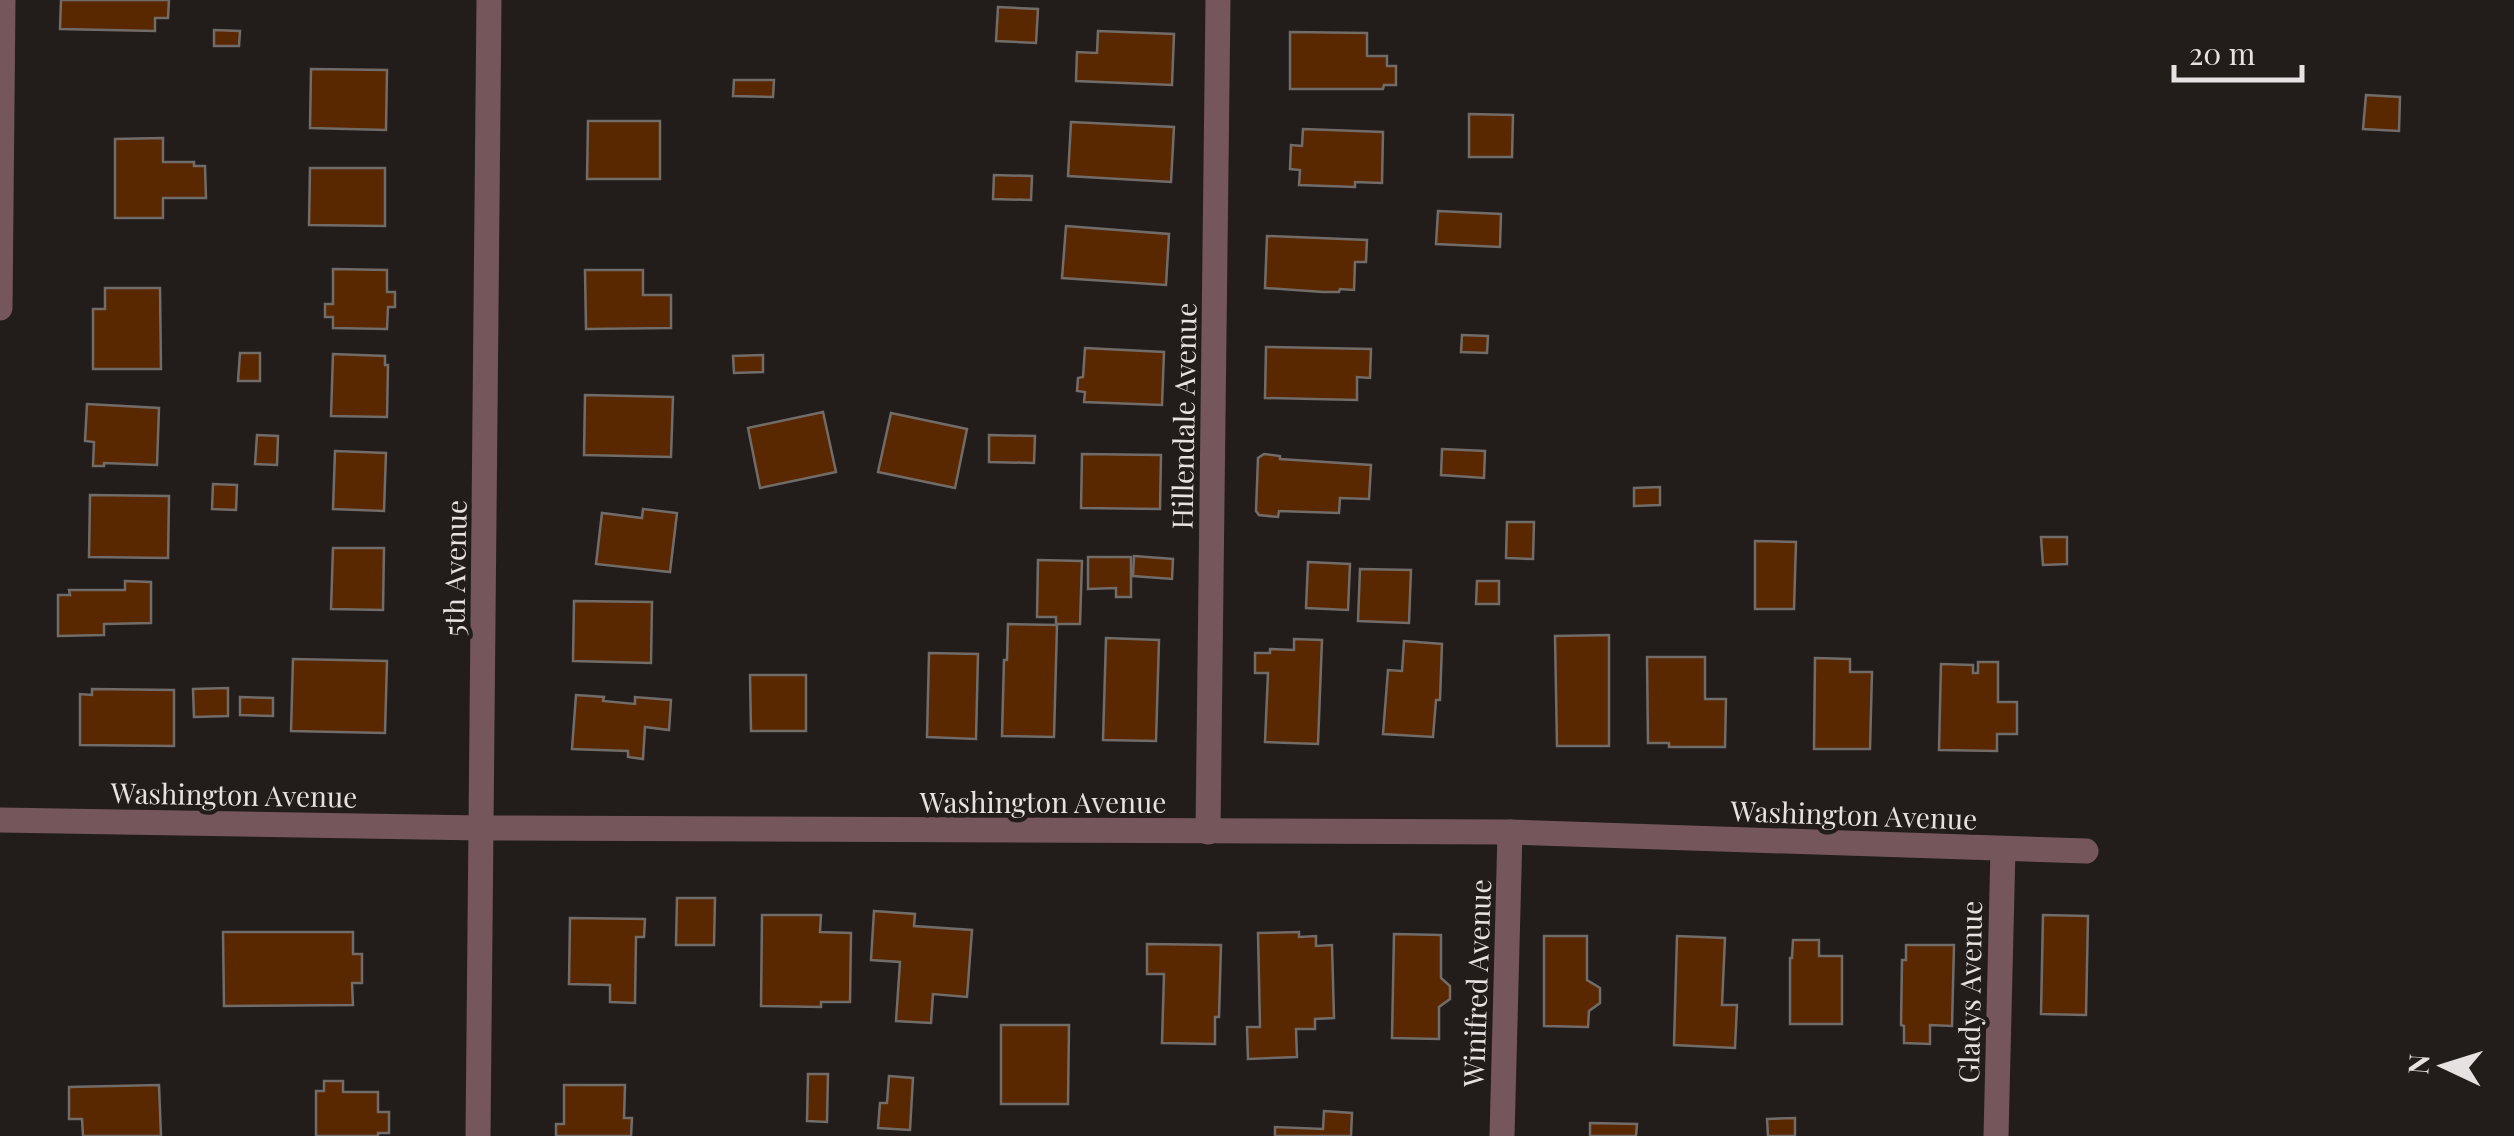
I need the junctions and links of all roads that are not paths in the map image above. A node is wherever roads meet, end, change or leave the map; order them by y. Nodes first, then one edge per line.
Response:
1 (3, 0) edge
2 (489, 0) edge
3 (1218, 0) edge
4 (0, 308) edge
5 (0, 820) edge
6 (482, 828) junction
7 (1208, 832) junction
8 (1510, 832) junction
9 (2003, 849) junction
10 (2086, 851) dead end
11 (478, 1136) edge
12 (1502, 1136) edge
13 (1996, 1136) edge

1 - 4 street
2 - 6 street, 5th Avenue
3 - 7 street, Hillendale Avenue
5 - 6 street, Washington Avenue
6 - 7 street, Washington Avenue
6 - 11 street, 5th Avenue
7 - 8 street, Washington Avenue
8 - 9 street, Washington Avenue
8 - 12 street, Winifred Avenue
9 - 10 street, Washington Avenue
9 - 13 street, Gladys Avenue

